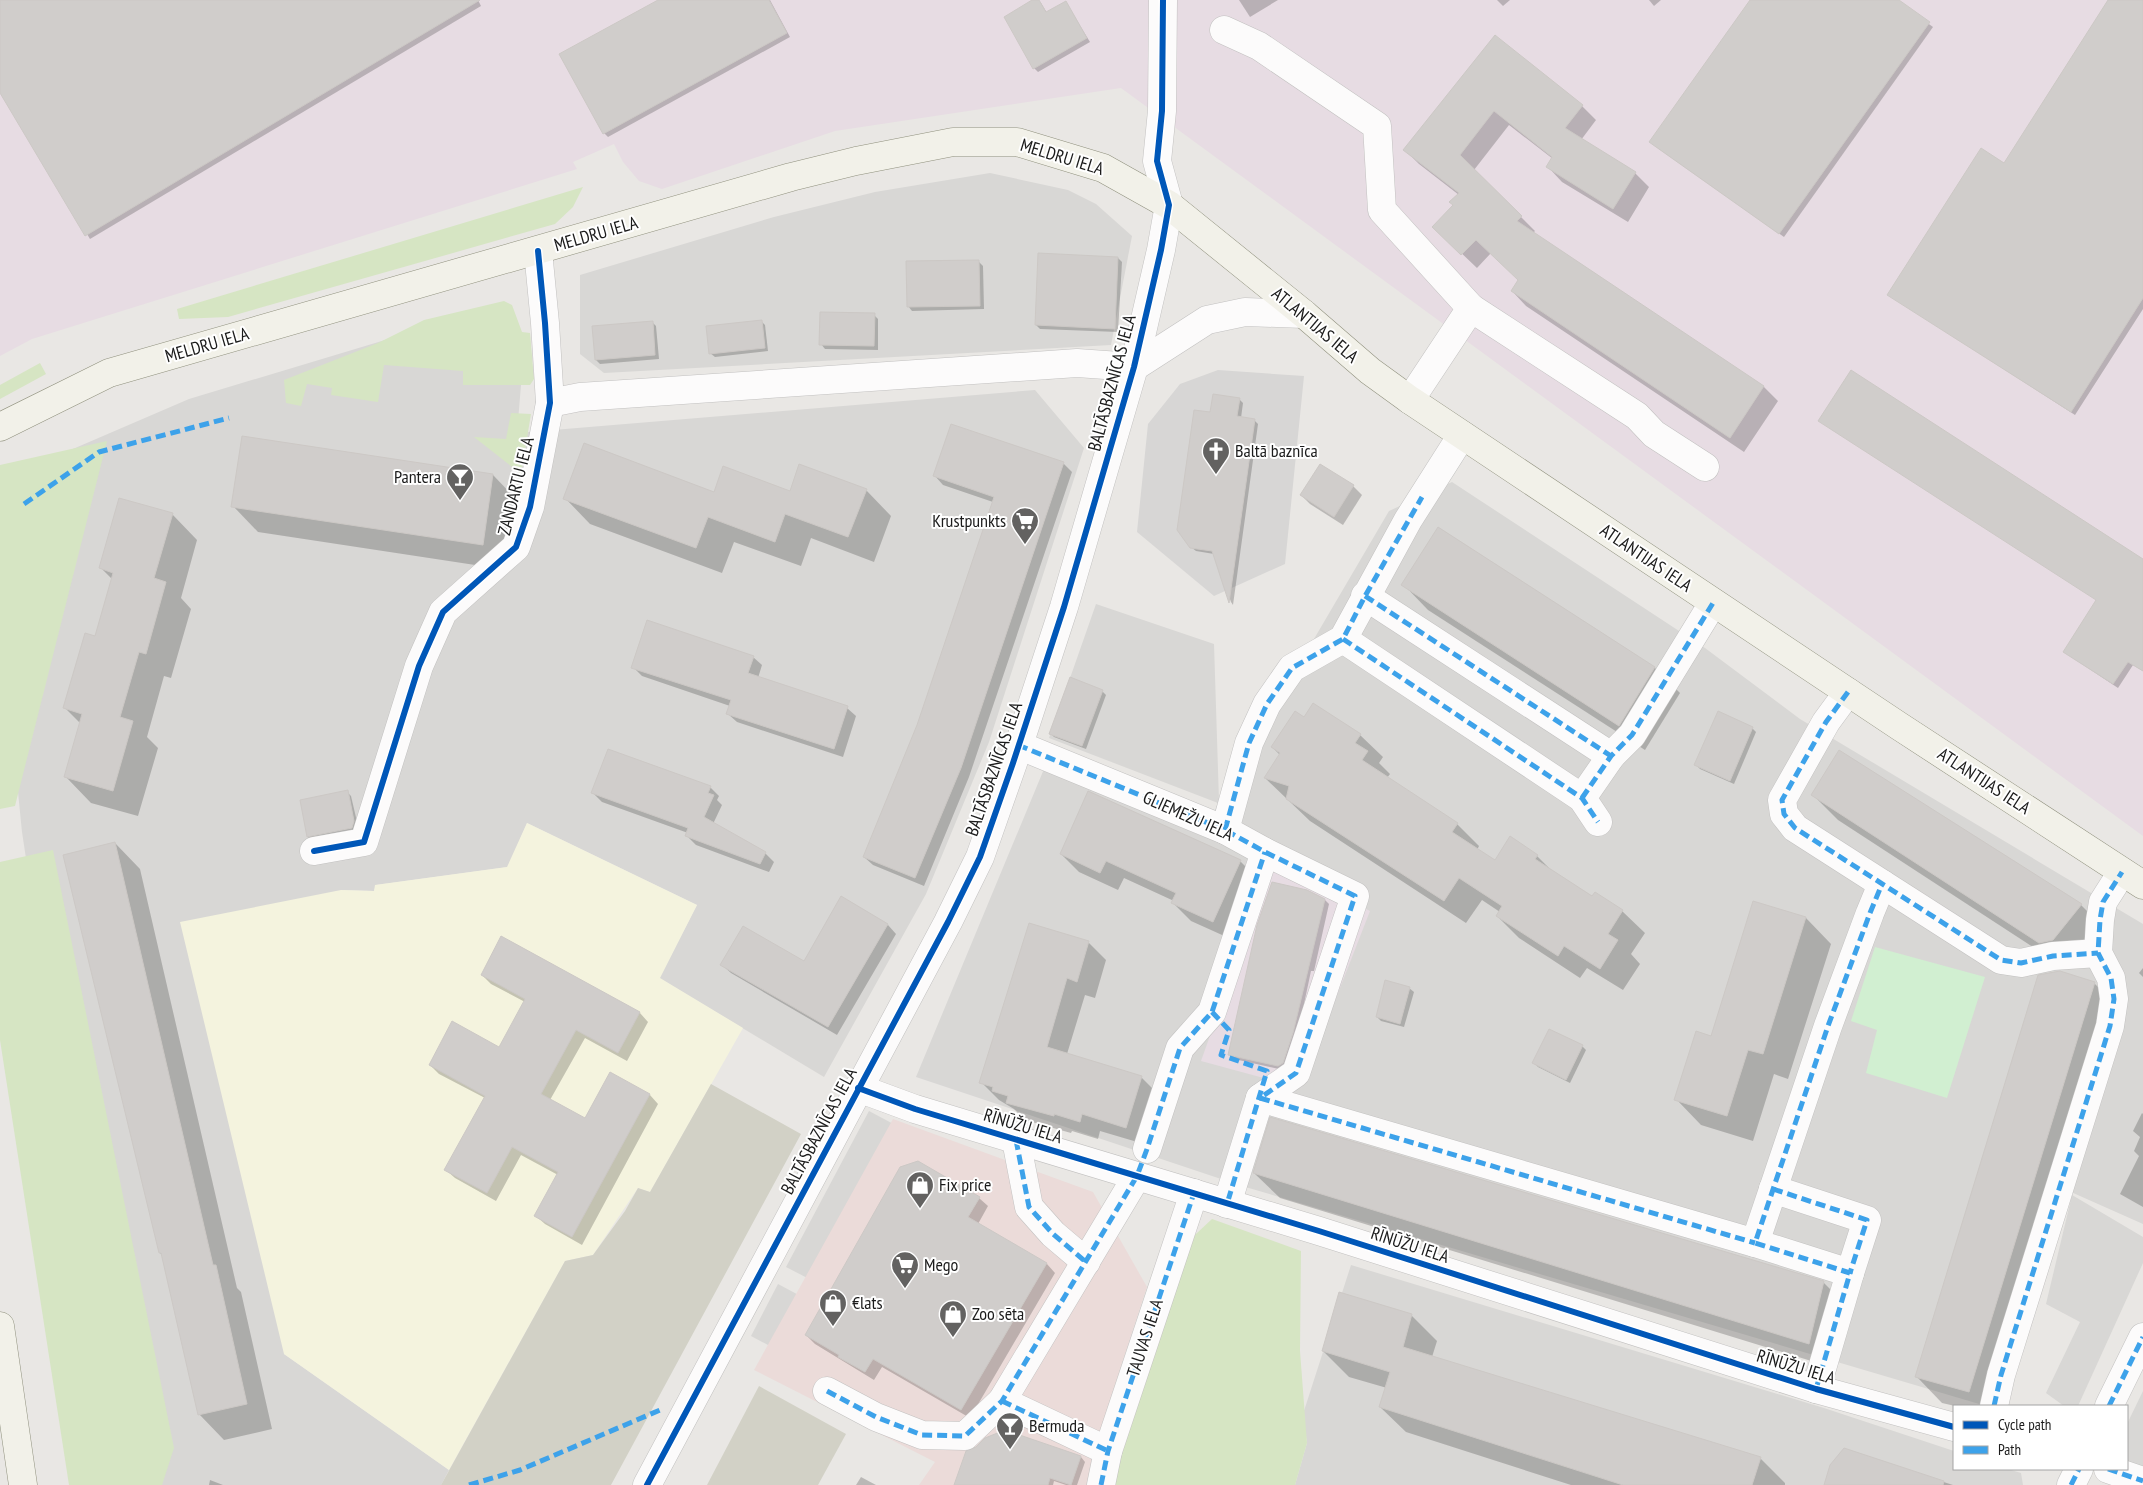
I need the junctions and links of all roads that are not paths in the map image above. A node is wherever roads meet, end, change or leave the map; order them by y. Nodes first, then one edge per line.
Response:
1 (1163, 0) edge
2 (1224, 30) dead end
3 (1169, 205) junction
4 (538, 251) junction
5 (1470, 308) junction
6 (1304, 314) junction
7 (1134, 367) junction
8 (1410, 400) junction
9 (550, 403) junction
10 (0, 427) edge
11 (1462, 435) junction
12 (1705, 467) dead end
13 (1366, 596) junction
14 (1713, 603) junction
15 (1343, 639) junction
16 (1848, 692) junction
17 (1018, 745) junction
18 (1612, 756) junction
19 (1582, 798) junction
20 (1598, 822) dead end
21 (1225, 830) junction
22 (314, 852) dead end
23 (1265, 852) junction
24 (2133, 878) edge
25 (1882, 884) junction
26 (2098, 953) junction
27 (858, 1088) junction
28 (1260, 1098) junction
29 (1016, 1140) junction
30 (1147, 1149) dead end
31 (1137, 1176) junction
32 (1773, 1189) junction
33 (1194, 1193) junction
34 (1227, 1204) junction
35 (1755, 1243) junction
36 (1086, 1262) junction
37 (1850, 1273) junction
38 (0, 1326) edge
39 (2143, 1337) edge
40 (1816, 1389) junction
41 (827, 1391) dead end
42 (1002, 1401) junction
43 (1994, 1405) edge
44 (2109, 1405) edge
45 (1953, 1427) edge
46 (1108, 1451) junction
47 (2078, 1470) edge
48 (2111, 1470) edge
49 (2143, 1481) edge
50 (23, 1485) edge
51 (647, 1485) edge
52 (1101, 1485) edge
53 (2071, 1485) edge

1 - 3 street, BALTĀSBAZNĪCAS IELA
2 - 5 street
3 - 4 main road, MELDRU IELA
3 - 6 main road, ATLANTIJAS IELA
3 - 7 street, BALTĀSBAZNĪCAS IELA
4 - 9 street, ZANDARTU IELA
4 - 10 main road, MELDRU IELA
5 - 8 street
5 - 12 street
6 - 7 street
6 - 8 main road, ATLANTIJAS IELA
7 - 9 street
7 - 17 street, BALTĀSBAZNĪCAS IELA
8 - 11 main road, ATLANTIJAS IELA
9 - 22 street, ZANDARTU IELA
11 - 13 street
11 - 14 main road, ATLANTIJAS IELA
13 - 15 street
13 - 18 street
14 - 16 main road, ATLANTIJAS IELA
14 - 18 street
15 - 19 street
15 - 21 street
16 - 24 main road, ATLANTIJAS IELA
16 - 25 street
17 - 21 street, GLIEMEŽU IELA
17 - 27 street, BALTĀSBAZNĪCAS IELA
18 - 19 street
19 - 20 street
21 - 23 street, GLIEMEŽU IELA
23 - 28 street, GLIEMEŽU IELA
23 - 30 street
24 - 26 street
25 - 26 street
25 - 32 street
26 - 43 street
27 - 29 street, RĪNŪŽU IELA
27 - 51 street, BALTĀSBAZNĪCAS IELA
28 - 34 street
28 - 35 street
29 - 31 street, RĪNŪŽU IELA
29 - 36 street
31 - 33 street, RĪNŪŽU IELA
31 - 36 street
32 - 35 street
32 - 37 street
33 - 34 street, RĪNŪŽU IELA
33 - 46 street, TAUVAS IELA
34 - 40 street, RĪNŪŽU IELA
35 - 37 street
36 - 42 street
37 - 40 street
38 - 50 main road
39 - 44 street
40 - 45 street, RĪNŪŽU IELA
41 - 42 street
42 - 46 street
46 - 52 street, TAUVAS IELA
47 - 53 street
48 - 49 street

